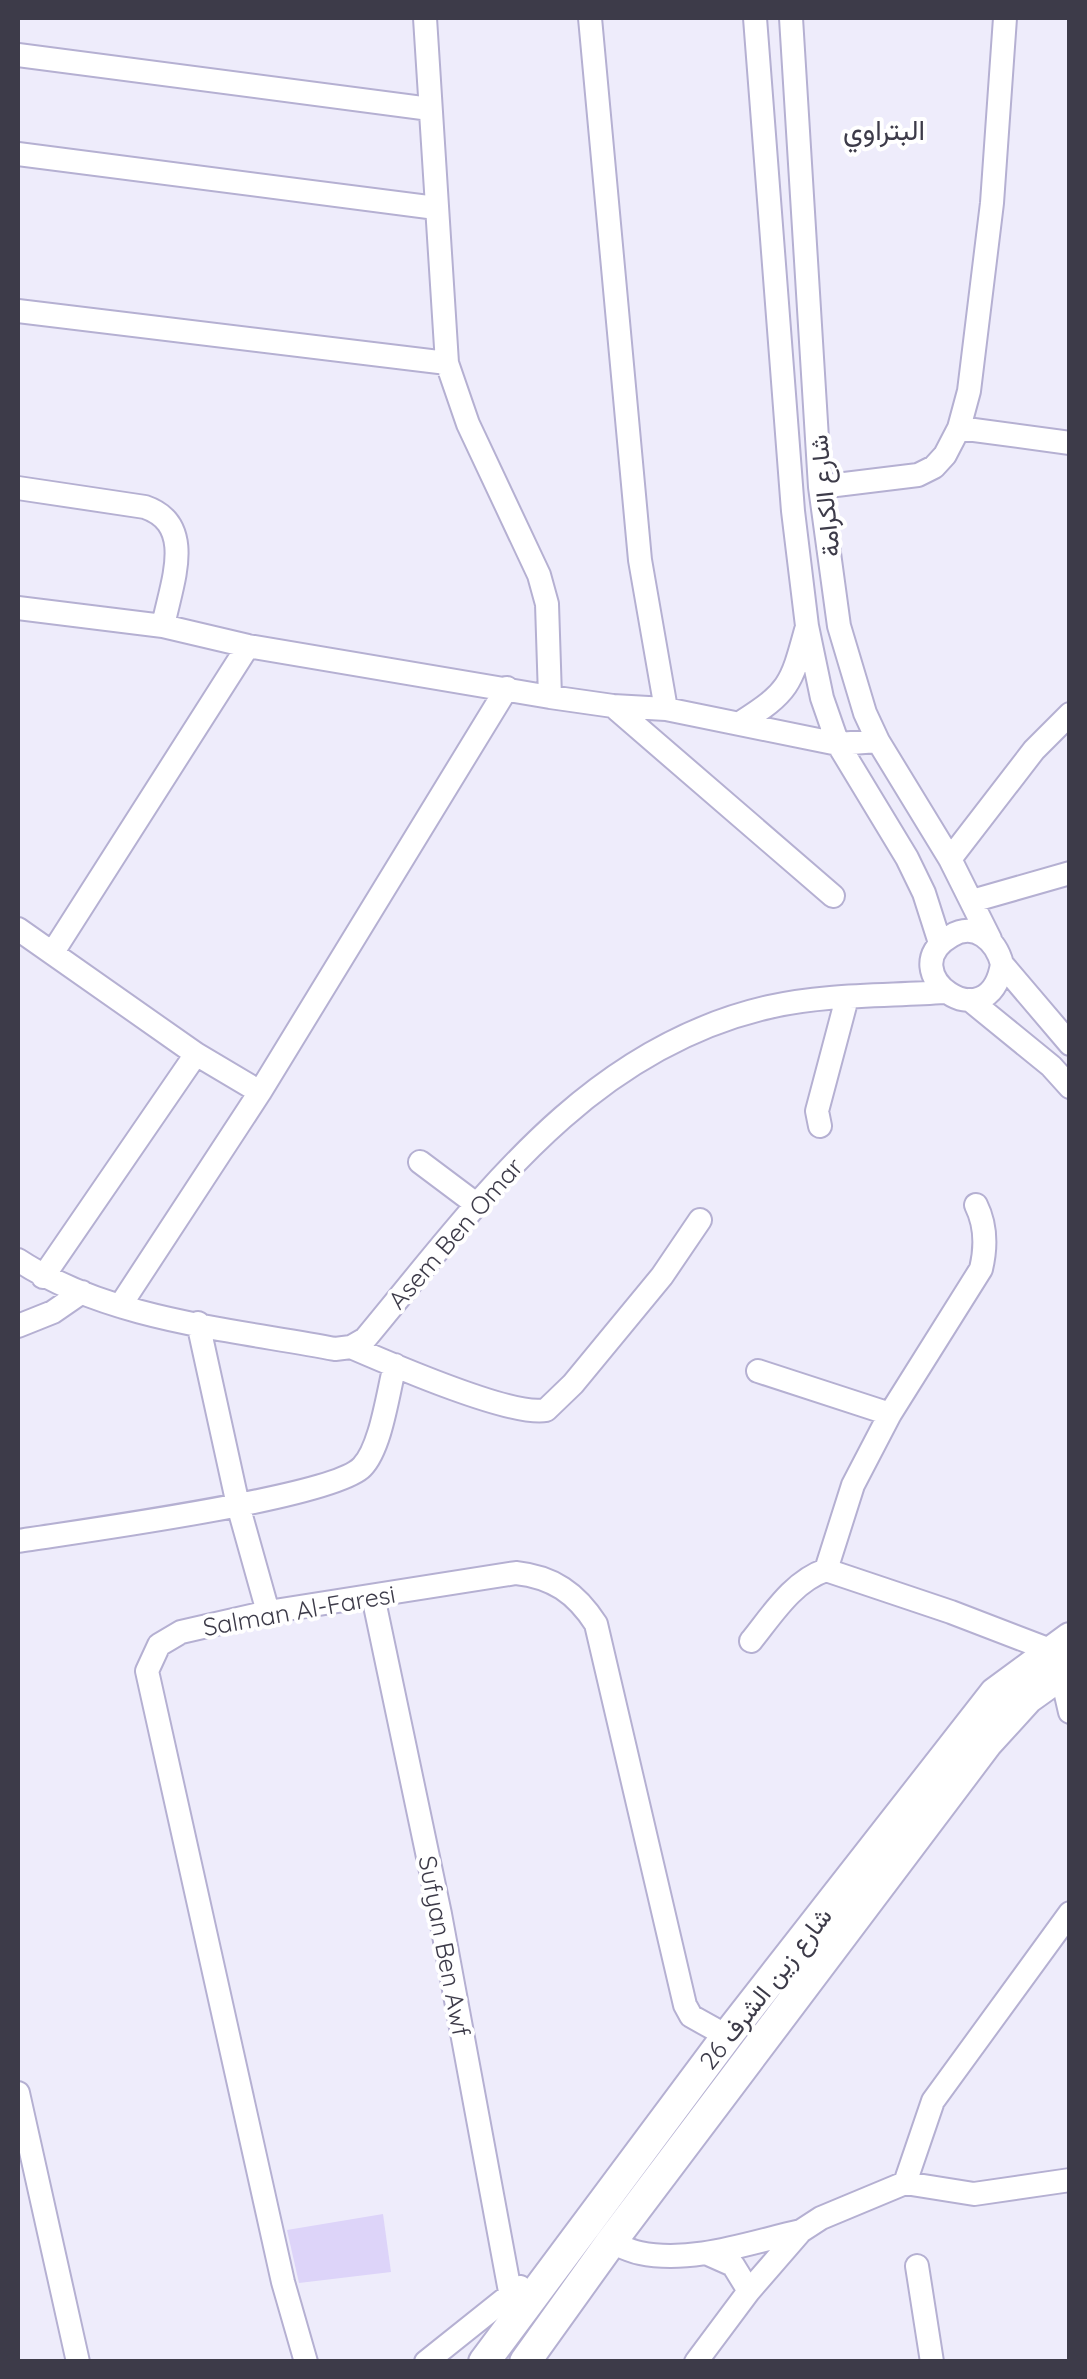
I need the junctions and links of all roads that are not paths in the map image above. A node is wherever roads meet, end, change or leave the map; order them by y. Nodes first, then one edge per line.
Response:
1 (425, 18) edge
2 (590, 18) edge
3 (755, 18) edge
4 (791, 18) edge
5 (1005, 18) edge
6 (18, 56) edge
7 (430, 109) junction
8 (18, 154) edge
9 (436, 208) junction
10 (18, 311) edge
11 (447, 363) junction
12 (959, 428) junction
13 (1070, 443) edge
14 (820, 486) junction
15 (18, 488) edge
16 (23, 609) edge
17 (163, 626) junction
18 (807, 626) junction
19 (18, 632) edge
20 (248, 646) junction
21 (508, 688) junction
22 (550, 697) junction
23 (613, 706) junction
24 (666, 709) junction
25 (1070, 714) edge
26 (740, 723) junction
27 (878, 741) junction
28 (838, 744) junction
29 (950, 859) junction
30 (1070, 873) edge
31 (833, 896) dead end
32 (972, 901) junction
33 (18, 929) edge
34 (990, 939) junction
35 (940, 943) junction
36 (53, 952) junction
37 (1002, 964) junction
38 (932, 968) junction
39 (944, 992) junction
40 (877, 997) junction
41 (847, 998) junction
42 (970, 1000) junction
43 (1066, 1034) edge
44 (196, 1054) junction
45 (1070, 1087) edge
46 (260, 1092) junction
47 (820, 1126) dead end
48 (420, 1162) dead end
49 (476, 1204) junction
50 (976, 1205) dead end
51 (700, 1220) dead end
52 (18, 1260) edge
53 (43, 1277) junction
54 (82, 1292) junction
55 (120, 1306) junction
56 (198, 1323) junction
57 (18, 1326) edge
58 (351, 1347) junction
59 (395, 1366) junction
60 (758, 1370) dead end
61 (890, 1414) junction
62 (238, 1505) junction
63 (18, 1541) edge
64 (826, 1570) junction
65 (373, 1596) junction
66 (268, 1612) junction
67 (750, 1641) dead end
68 (1063, 1657) edge
69 (1070, 1712) edge
70 (1070, 1913) edge
71 (727, 2036) junction
72 (18, 2093) edge
73 (1070, 2180) edge
74 (905, 2184) junction
75 (595, 2208) junction
76 (801, 2230) junction
77 (610, 2242) junction
78 (706, 2252) junction
79 (918, 2266) dead end
80 (750, 2291) junction
81 (511, 2297) junction
82 (709, 2357) edge
83 (78, 2362) edge
84 (306, 2362) edge
85 (426, 2362) edge
86 (484, 2362) edge
87 (525, 2362) edge
88 (932, 2362) edge

1 - 7 street
2 - 24 street
3 - 18 street, شارع الكرامة
4 - 14 street, شارع الكرامة
5 - 12 street
6 - 7 street
7 - 9 street
8 - 9 street
9 - 11 street
10 - 11 street
11 - 22 street
12 - 13 street
12 - 14 street
14 - 27 street, شارع الكرامة
15 - 17 street
16 - 17 street
16 - 19 street
17 - 20 street
18 - 26 street
18 - 28 street, شارع الكرامة
20 - 21 street
20 - 36 street
21 - 22 street
21 - 46 street
22 - 23 street
23 - 24 street
23 - 31 street
24 - 26 street
25 - 29 street
26 - 28 street
27 - 28 street
27 - 29 street, شارع الكرامة
28 - 35 street, شارع الكرامة
29 - 32 street, شارع الكرامة
30 - 32 street
32 - 34 street, شارع الكرامة
33 - 36 street
34 - 35 street
34 - 37 street
35 - 38 street
36 - 44 street
37 - 42 street
37 - 43 street
38 - 39 street
38 - 40 street
39 - 40 street, Asem Ben Omar
39 - 42 street
40 - 41 street, Asem Ben Omar
41 - 47 street
41 - 49 street, Asem Ben Omar
42 - 45 street
44 - 46 street
44 - 53 street
46 - 55 street
48 - 49 street
49 - 58 street, Asem Ben Omar
50 - 61 street
51 - 59 street
52 - 53 street
53 - 54 street
54 - 55 street
54 - 57 street
55 - 56 street
56 - 58 street
56 - 62 street
58 - 59 street
59 - 62 street
60 - 61 street
61 - 64 street
62 - 63 street
62 - 66 street
64 - 67 street
64 - 68 street
65 - 66 street, Salman Al-Faresi
65 - 71 street, Salman Al-Faresi
65 - 81 street, Sufyan Ben Awf
66 - 84 street, Salman Al-Faresi
68 - 69 street
68 - 71 main road, شارع زين الشرف 26
68 - 77 main road, شارع زين الشرف 26
70 - 74 street
71 - 75 main road, شارع زين الشرف 26
72 - 83 street
73 - 74 street
74 - 76 street
75 - 81 street
75 - 86 main road, شارع زين الشرف 26
76 - 78 street
76 - 80 street
77 - 78 street
77 - 87 main road, شارع زين الشرف 26
78 - 80 street
79 - 88 street
80 - 82 street
81 - 85 street

